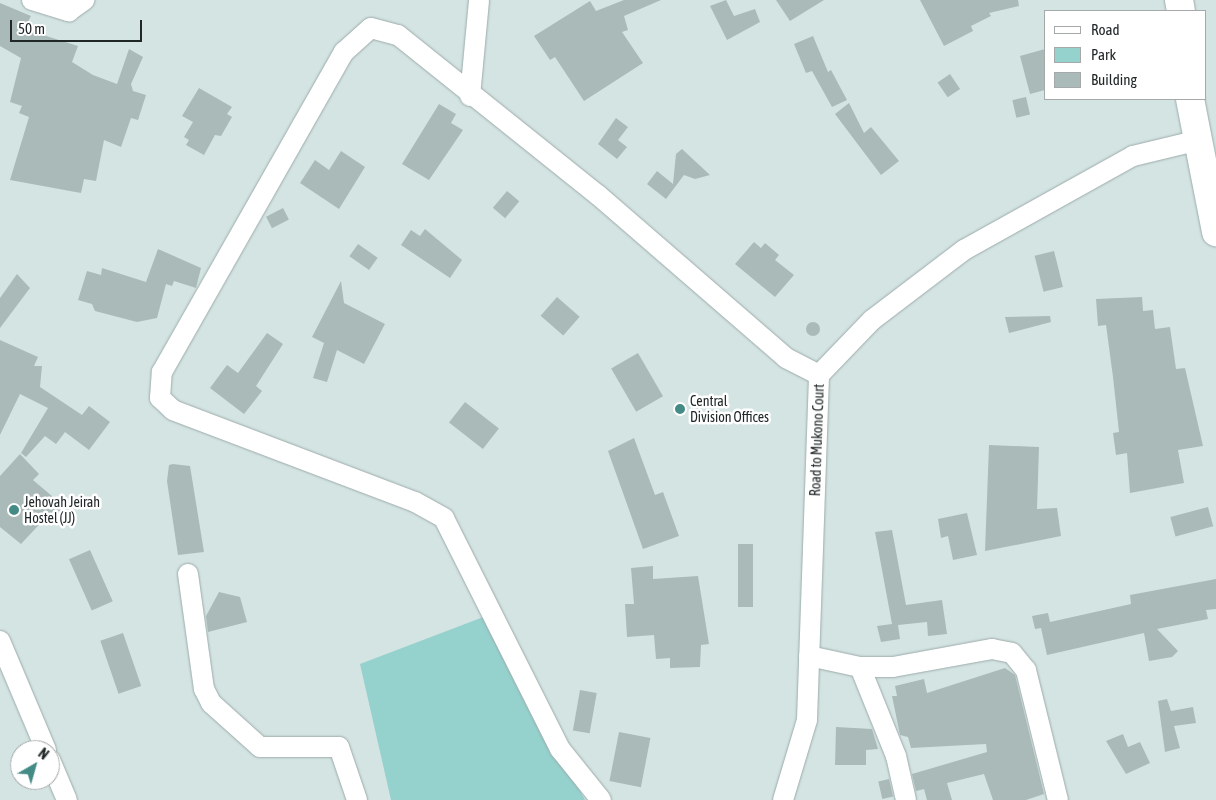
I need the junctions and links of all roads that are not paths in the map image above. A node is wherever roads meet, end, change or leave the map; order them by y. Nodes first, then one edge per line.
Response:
1 (32, 0) edge
2 (84, 0) edge
3 (479, 0) edge
4 (470, 96) junction
5 (1190, 100) edge
6 (1195, 141) junction
7 (1213, 196) edge
8 (1216, 232) edge
9 (819, 375) junction
10 (188, 574) dead end
11 (0, 641) edge
12 (809, 656) junction
13 (860, 666) junction
14 (42, 740) edge
15 (60, 785) edge
16 (66, 800) edge
17 (357, 800) edge
18 (601, 800) edge
19 (783, 800) edge
20 (906, 800) edge
21 (1058, 800) edge

1 - 2 street
3 - 4 street
4 - 9 street
4 - 18 street
5 - 6 highway
6 - 7 highway
6 - 9 street, Road to Mukono Court
7 - 8 highway
9 - 12 street, Road to Mukono Court
10 - 17 street
11 - 14 street
12 - 13 street
12 - 19 street, Road to Mukono Court
13 - 20 street
13 - 21 street
15 - 16 street

